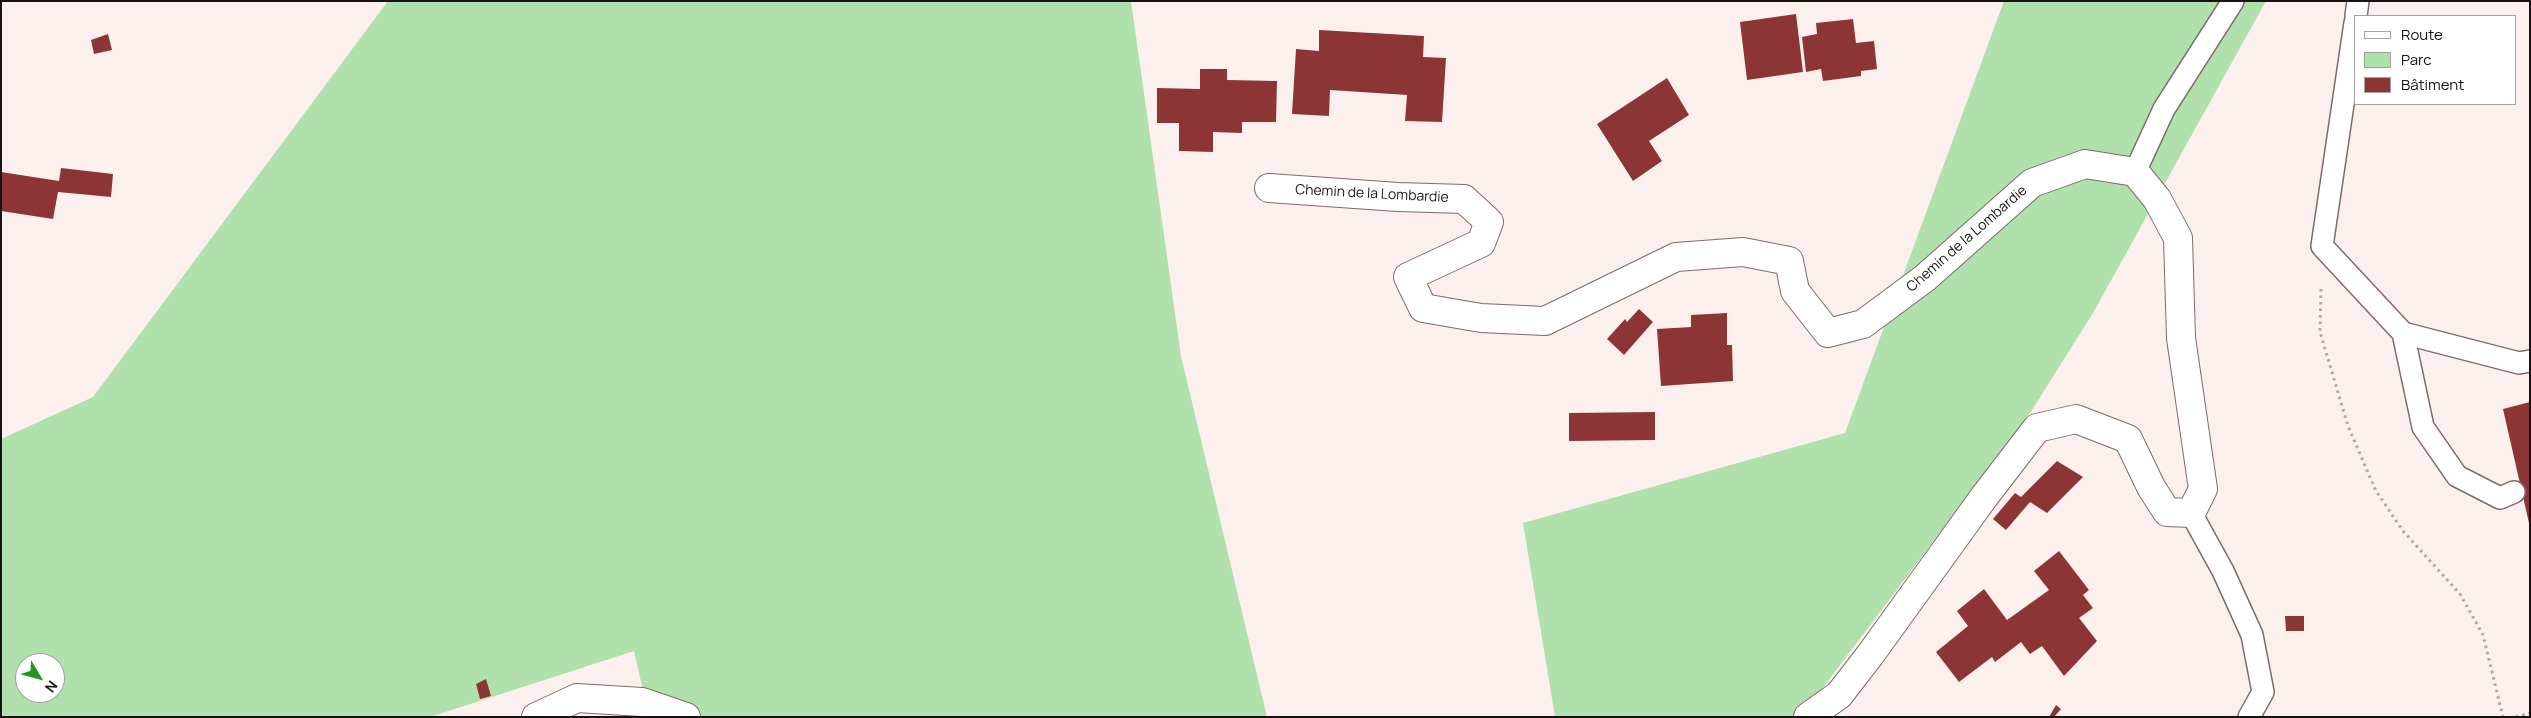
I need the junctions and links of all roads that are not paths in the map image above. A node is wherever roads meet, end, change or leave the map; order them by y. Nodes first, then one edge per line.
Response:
1 (2233, 1) edge
2 (2358, 1) edge
3 (2356, 15) edge
4 (2354, 30) edge
5 (2135, 172) junction
6 (1269, 188) dead end
7 (2404, 333) junction
8 (2530, 361) edge
9 (2514, 492) dead end
10 (2191, 512) junction
11 (536, 717) edge
12 (686, 717) edge
13 (1808, 717) edge
14 (2249, 717) edge

1 - 5 lane
2 - 3 lane
4 - 7 lane
5 - 6 street, Chemin de la Lombardie
5 - 10 street
7 - 8 lane
7 - 9 lane
10 - 13 street
10 - 14 lane
11 - 12 street

